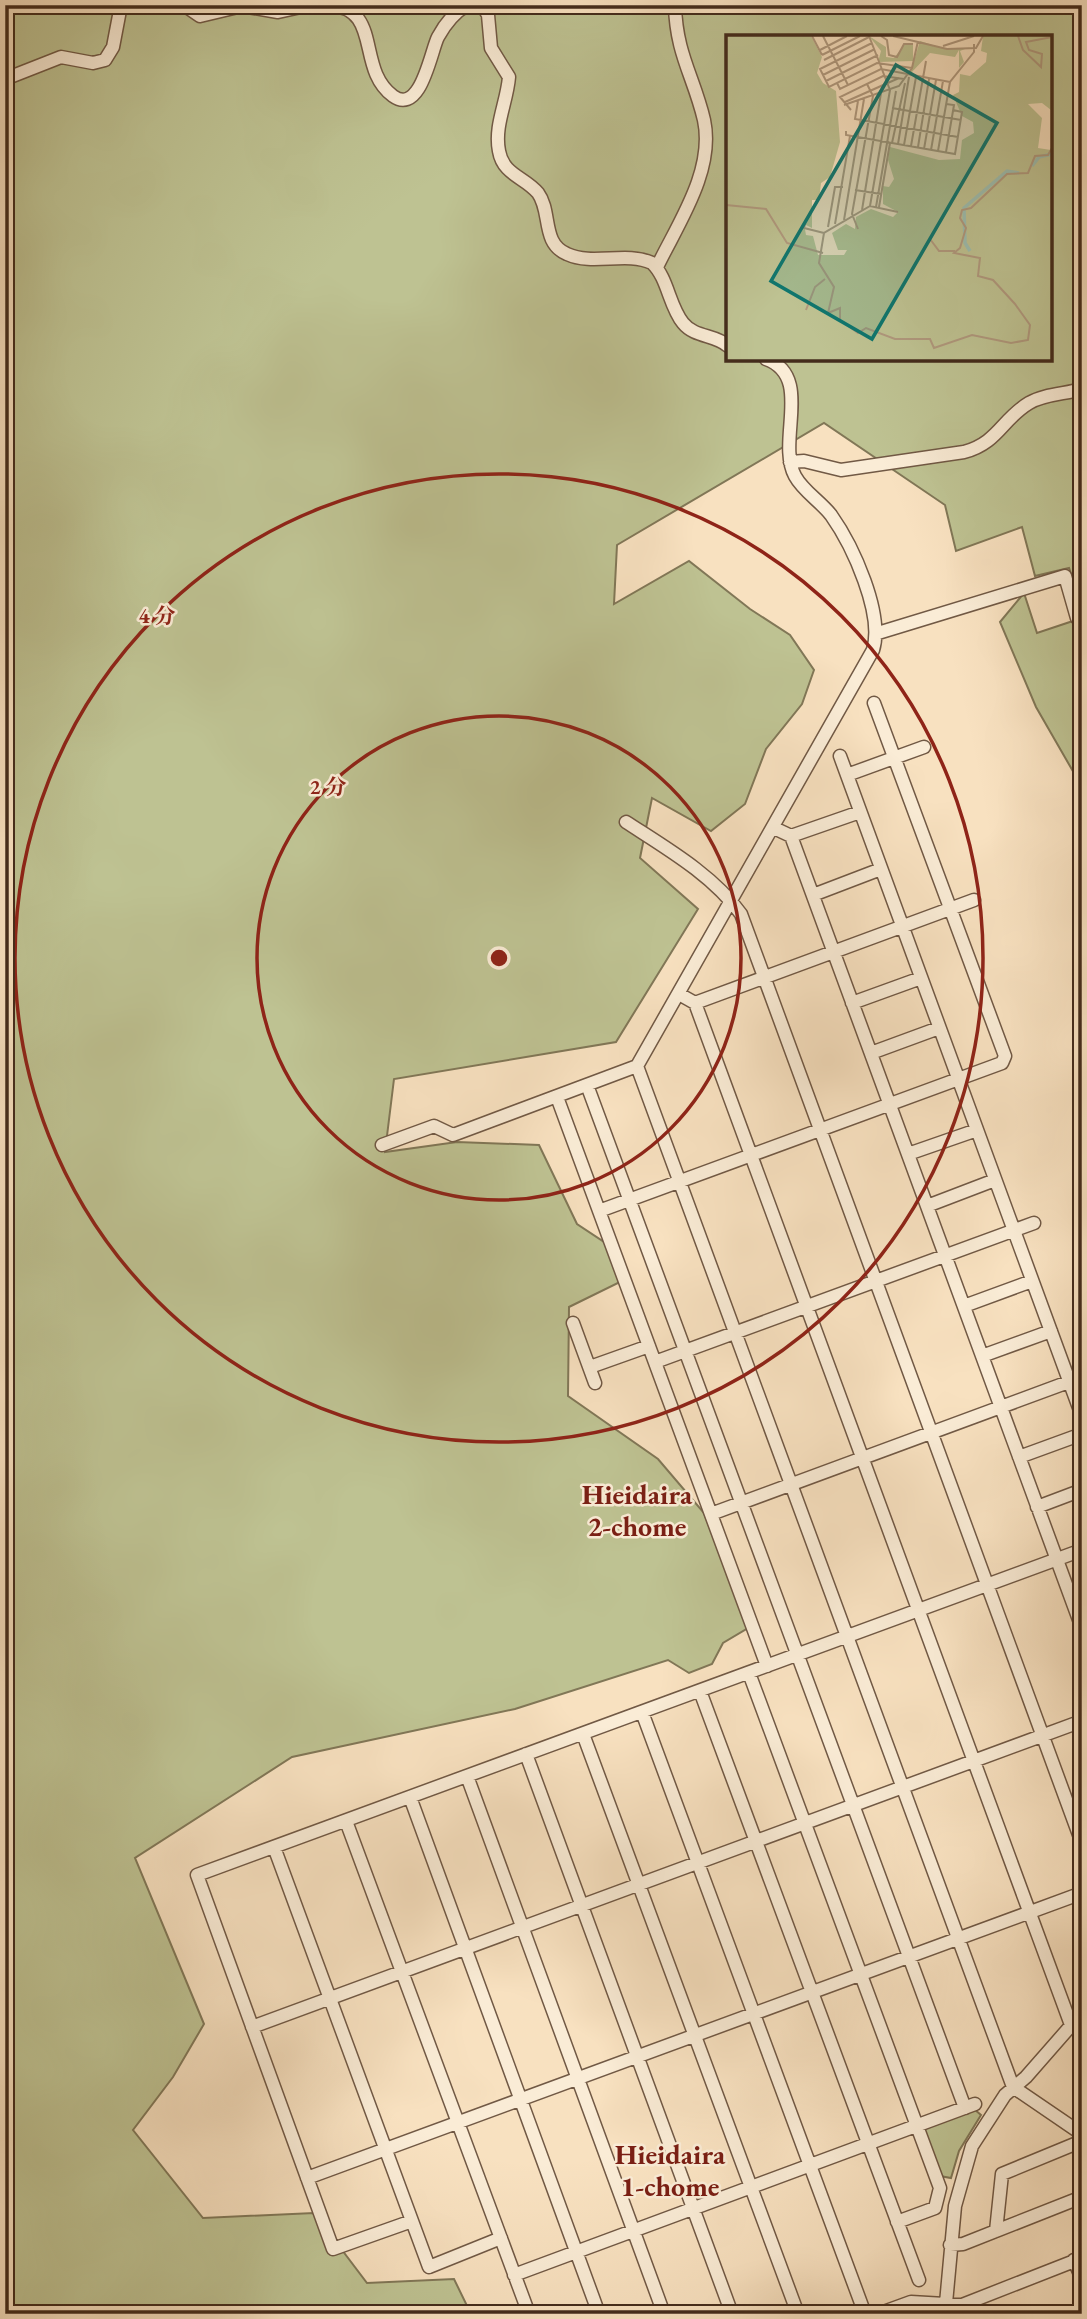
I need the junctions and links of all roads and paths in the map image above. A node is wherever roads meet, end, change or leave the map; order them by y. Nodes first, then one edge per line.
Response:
1 (121, 5) edge
2 (184, 5) edge
3 (310, 5) edge
4 (327, 5) edge
5 (467, 5) edge
6 (482, 5) edge
7 (675, 5) edge
8 (5, 79) edge
9 (657, 267) junction
10 (726, 344) edge
11 (768, 360) edge
12 (1082, 389) edge
13 (790, 462) junction
14 (1077, 618) dead end
15 (878, 632) junction
16 (874, 703) dead end
17 (924, 747) dead end
18 (839, 756) dead end
19 (895, 758) junction
20 (846, 775) junction
21 (860, 812) junction
22 (626, 822) dead end
23 (774, 828) junction
24 (791, 836) junction
25 (881, 869) junction
26 (813, 895) junction
27 (974, 900) dead end
28 (732, 901) junction
29 (951, 909) junction
30 (902, 927) junction
31 (834, 952) junction
32 (764, 978) junction
33 (921, 978) junction
34 (679, 994) junction
35 (695, 1003) junction
36 (852, 1003) junction
37 (939, 1028) junction
38 (871, 1053) junction
39 (637, 1066) junction
40 (958, 1079) junction
41 (587, 1085) junction
42 (556, 1097) junction
43 (889, 1104) junction
44 (820, 1129) junction
45 (976, 1130) junction
46 (382, 1145) dead end
47 (908, 1154) junction
48 (751, 1155) junction
49 (680, 1181) junction
50 (995, 1181) junction
51 (629, 1199) junction
52 (927, 1206) junction
53 (599, 1211) junction
54 (1034, 1223) dead end
55 (1014, 1231) junction
56 (945, 1256) junction
57 (876, 1281) junction
58 (1032, 1281) junction
59 (964, 1306) junction
60 (807, 1307) junction
61 (573, 1323) dead end
62 (1051, 1331) junction
63 (735, 1333) junction
64 (649, 1346) junction
65 (685, 1351) junction
66 (982, 1356) junction
67 (655, 1362) junction
68 (590, 1367) junction
69 (1075, 1379) edge
70 (595, 1384) dead end
71 (1000, 1407) junction
72 (1082, 1416) edge
73 (931, 1432) junction
74 (1082, 1434) edge
75 (1019, 1457) junction
76 (863, 1458) junction
77 (791, 1484) junction
78 (1082, 1490) edge
79 (741, 1502) junction
80 (1037, 1507) junction
81 (711, 1514) junction
82 (1082, 1550) edge
83 (1056, 1559) junction
84 (987, 1585) junction
85 (919, 1610) junction
86 (1082, 1628) edge
87 (847, 1636) junction
88 (797, 1655) junction
89 (767, 1666) junction
90 (749, 1673) junction
91 (700, 1690) junction
92 (642, 1712) junction
93 (1082, 1721) edge
94 (583, 1734) junction
95 (1042, 1735) junction
96 (526, 1755) junction
97 (974, 1760) junction
98 (467, 1776) junction
99 (903, 1787) junction
100 (410, 1797) junction
101 (853, 1805) junction
102 (346, 1821) junction
103 (805, 1823) junction
104 (756, 1841) junction
105 (1082, 1843) edge
106 (274, 1847) junction
107 (698, 1862) junction
108 (639, 1884) junction
109 (1082, 1893) edge
110 (581, 1905) junction
111 (1030, 1912) junction
112 (523, 1927) junction
113 (958, 1938) junction
114 (465, 1948) junction
115 (909, 1956) junction
116 (402, 1971) junction
117 (861, 1974) junction
118 (812, 1992) junction
119 (330, 1998) junction
120 (1082, 2013) edge
121 (754, 2014) junction
122 (1071, 2025) junction
123 (252, 2027) junction
124 (695, 2035) junction
125 (637, 2057) junction
126 (578, 2078) junction
127 (1013, 2087) junction
128 (520, 2099) junction
129 (458, 2122) junction
130 (917, 2126) junction
131 (1082, 2134) edge
132 (1082, 2141) edge
133 (868, 2144) junction
134 (386, 2149) junction
135 (810, 2165) junction
136 (307, 2178) junction
137 (751, 2187) junction
138 (1082, 2197) edge
139 (693, 2209) junction
140 (412, 2221) junction
141 (897, 2222) junction
142 (634, 2230) junction
143 (996, 2231) junction
144 (501, 2238) junction
145 (950, 2245) junction
146 (576, 2252) junction
147 (1078, 2259) edge
148 (514, 2275) junction
149 (1082, 2279) edge
150 (919, 2280) dead end
151 (945, 2309) edge
152 (529, 2314) edge
153 (599, 2314) edge
154 (664, 2314) edge
155 (732, 2314) edge
156 (798, 2314) edge
157 (865, 2314) edge
158 (878, 2314) edge

1 - 8 street
2 - 3 street
4 - 5 street
6 - 9 street
7 - 9 street
9 - 10 street
11 - 13 street
12 - 13 street
13 - 15 street
14 - 15 street
15 - 23 street
16 - 19 street
17 - 19 street
18 - 20 street
19 - 20 street
19 - 29 street
20 - 21 street
21 - 24 street
21 - 25 street
22 - 28 street
23 - 24 street
23 - 28 street
24 - 26 street
25 - 26 street
25 - 30 street
26 - 31 street
27 - 29 street
28 - 32 street
28 - 34 street
29 - 30 street
29 - 40 street
30 - 31 street
30 - 33 street
31 - 32 street
31 - 36 street
32 - 35 street
32 - 44 street
33 - 36 street
33 - 37 street
34 - 35 street
34 - 39 street
35 - 48 street
36 - 38 street
37 - 38 street
37 - 40 street
38 - 43 street
39 - 41 street
39 - 49 street
40 - 43 street
40 - 45 street
41 - 42 street
41 - 51 street
42 - 46 street
42 - 53 street
43 - 44 street
43 - 47 street
44 - 48 street
44 - 57 street
45 - 47 street
45 - 50 street
47 - 52 street
48 - 49 street
48 - 60 street
49 - 51 street
49 - 63 street
50 - 52 street
50 - 55 street
51 - 53 street
51 - 65 street
52 - 56 street
53 - 64 street
54 - 55 street
55 - 56 street
55 - 58 street
56 - 57 street
56 - 59 street
57 - 60 street
57 - 73 street
58 - 59 street
58 - 62 street
59 - 66 street
60 - 63 street
60 - 76 street
61 - 68 street
62 - 66 street
62 - 69 street
63 - 65 street
63 - 77 street
64 - 67 street
64 - 68 street
65 - 67 street
65 - 79 street
66 - 71 street
67 - 81 street
68 - 70 street
69 - 71 street
69 - 72 street
71 - 73 street
71 - 75 street
73 - 76 street
73 - 84 street
74 - 75 street
75 - 80 street
76 - 77 street
76 - 85 street
77 - 79 street
77 - 87 street
78 - 80 street
79 - 81 street
79 - 88 street
80 - 83 street
81 - 89 street
82 - 83 street
83 - 84 street
83 - 86 street
84 - 85 street
84 - 95 street
85 - 87 street
85 - 97 street
87 - 88 street
87 - 99 street
88 - 89 street
88 - 101 street
89 - 90 street
90 - 91 street
90 - 103 street
91 - 92 street
91 - 104 street
92 - 94 street
92 - 107 street
93 - 95 street
94 - 96 street
94 - 108 street
95 - 97 street
95 - 105 street
96 - 98 street
96 - 110 street
97 - 99 street
97 - 111 street
98 - 100 street
98 - 112 street
99 - 101 street
99 - 113 street
100 - 102 street
100 - 114 street
101 - 103 street
101 - 115 street
102 - 106 street
102 - 116 street
103 - 104 street
103 - 117 street
104 - 107 street
104 - 118 street
106 - 119 street
106 - 123 street
107 - 108 street
107 - 121 street
108 - 110 street
108 - 124 street
109 - 111 street
110 - 112 street
110 - 125 street
111 - 113 street
111 - 122 street
112 - 114 street
112 - 126 street
113 - 115 street
113 - 127 street
114 - 116 street
114 - 128 street
115 - 117 street
115 - 130 street
116 - 119 street
116 - 129 street
117 - 118 street
117 - 130 street
118 - 121 street
118 - 133 street
119 - 123 street
119 - 134 street
120 - 122 street
121 - 124 street
121 - 135 street
122 - 127 street
123 - 136 street
124 - 125 street
124 - 137 street
125 - 126 street
125 - 139 street
126 - 128 street
126 - 142 street
127 - 131 street
127 - 145 street
128 - 129 street
128 - 146 street
129 - 134 street
129 - 144 street
130 - 133 street
130 - 141 street
132 - 143 street
133 - 135 street
133 - 141 street
134 - 136 street
134 - 140 street
135 - 137 street
135 - 157 street
136 - 140 street
137 - 139 street
137 - 156 street
138 - 143 street
139 - 142 street
139 - 155 street
140 - 144 street
141 - 150 street
142 - 146 street
142 - 154 street
143 - 145 street
144 - 148 street
145 - 151 street
146 - 148 street
146 - 153 street
147 - 149 street
147 - 151 street
148 - 152 street
151 - 158 street

